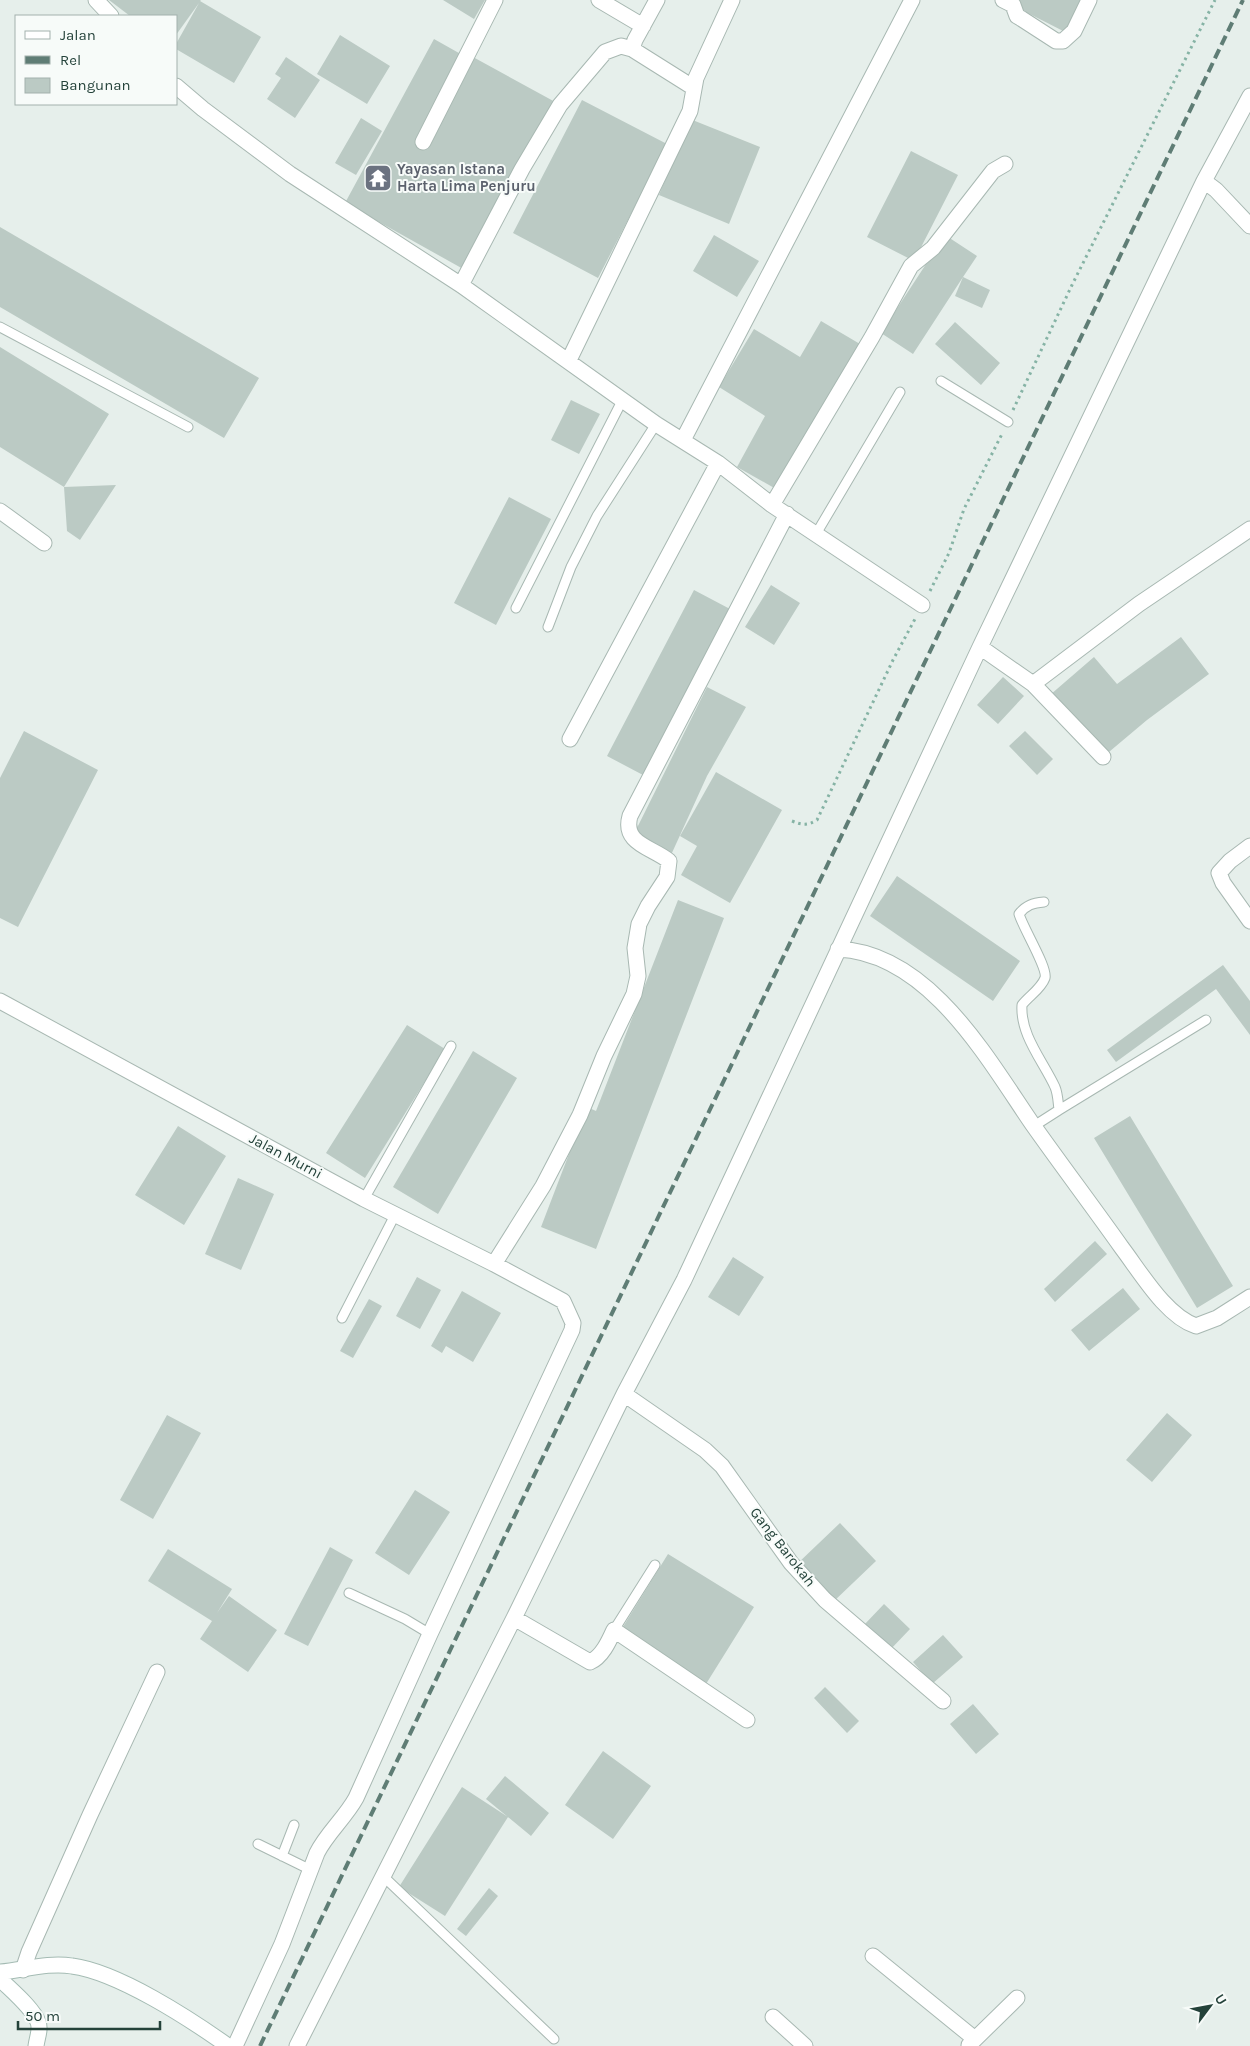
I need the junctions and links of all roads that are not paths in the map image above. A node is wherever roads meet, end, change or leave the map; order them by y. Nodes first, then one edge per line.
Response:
1 (96, 0) edge
2 (495, 0) edge
3 (599, 0) edge
4 (656, 0) edge
5 (732, 0) edge
6 (912, 0) edge
7 (1089, 0) edge
8 (1011, 2) edge
9 (110, 15) edge
10 (643, 26) junction
11 (632, 50) junction
12 (178, 88) edge
13 (694, 88) junction
14 (1250, 96) edge
15 (423, 142) dead end
16 (1005, 164) dead end
17 (1204, 181) junction
18 (1250, 226) edge
19 (461, 285) junction
20 (0, 327) edge
21 (569, 360) junction
22 (940, 381) dead end
23 (900, 392) dead end
24 (623, 399) junction
25 (1006, 420) road end
26 (656, 424) junction
27 (188, 427) dead end
28 (683, 440) junction
29 (718, 463) junction
30 (772, 505) junction
31 (0, 511) edge
32 (787, 514) junction
33 (1250, 529) edge
34 (816, 534) junction
35 (44, 543) dead end
36 (922, 605) road end
37 (516, 608) dead end
38 (548, 627) dead end
39 (980, 647) junction
40 (1033, 684) junction
41 (570, 739) dead end
42 (1103, 758) dead end
43 (1250, 846) edge
44 (1044, 902) dead end
45 (1250, 920) edge
46 (838, 950) junction
47 (0, 1001) edge
48 (1206, 1020) dead end
49 (451, 1046) dead end
50 (1059, 1110) junction
51 (1034, 1126) junction
52 (364, 1199) junction
53 (396, 1215) junction
54 (494, 1264) junction
55 (1250, 1298) edge
56 (342, 1318) dead end
57 (624, 1394) junction
58 (655, 1565) dead end
59 (349, 1593) dead end
60 (514, 1618) junction
61 (614, 1630) junction
62 (425, 1631) junction
63 (158, 1672) dead end
64 (943, 1702) dead end
65 (747, 1720) dead end
66 (294, 1825) dead end
67 (258, 1844) dead end
68 (286, 1858) junction
69 (306, 1867) junction
70 (384, 1877) junction
71 (873, 1956) dead end
72 (23, 1970) junction
73 (0, 1972) edge
74 (0, 1979) edge
75 (1017, 1998) dead end
76 (773, 2017) dead end
77 (554, 2039) dead end
78 (972, 2042) edge
79 (36, 2046) edge
80 (228, 2046) edge
81 (235, 2046) edge
82 (297, 2046) edge
83 (806, 2046) edge

1 - 9 street
2 - 15 street
3 - 10 street
4 - 10 street
5 - 13 street
6 - 28 street
7 - 8 street
10 - 11 street
11 - 13 street
11 - 19 street
12 - 19 street
13 - 21 street
14 - 17 street
16 - 30 street
17 - 18 street
17 - 39 street
19 - 21 street
20 - 27 lane
21 - 24 street
22 - 25 lane
23 - 34 lane
24 - 26 street
24 - 37 lane
26 - 28 street
26 - 38 lane
28 - 29 street
29 - 30 street
29 - 41 street
30 - 32 street
31 - 35 street
32 - 34 street
32 - 54 street
33 - 40 street
34 - 36 street
39 - 40 street
39 - 46 street
40 - 42 street
43 - 45 street
44 - 50 lane
46 - 51 street
46 - 57 street
47 - 52 street, Jalan Murni
48 - 50 lane
49 - 52 lane
50 - 51 lane
51 - 55 street
52 - 53 street, Jalan Murni
53 - 54 street, Jalan Murni
53 - 56 lane
54 - 62 street, Jalan Murni
57 - 60 street
57 - 64 street, Gang Barokah
58 - 61 lane
59 - 62 lane
60 - 61 street
60 - 70 street
61 - 65 street
62 - 69 street
63 - 72 street
66 - 68 lane
67 - 68 lane
68 - 69 lane
69 - 81 street
70 - 77 lane
70 - 82 street
71 - 78 street
72 - 73 street
72 - 80 street
74 - 79 street
75 - 78 street
76 - 83 street

